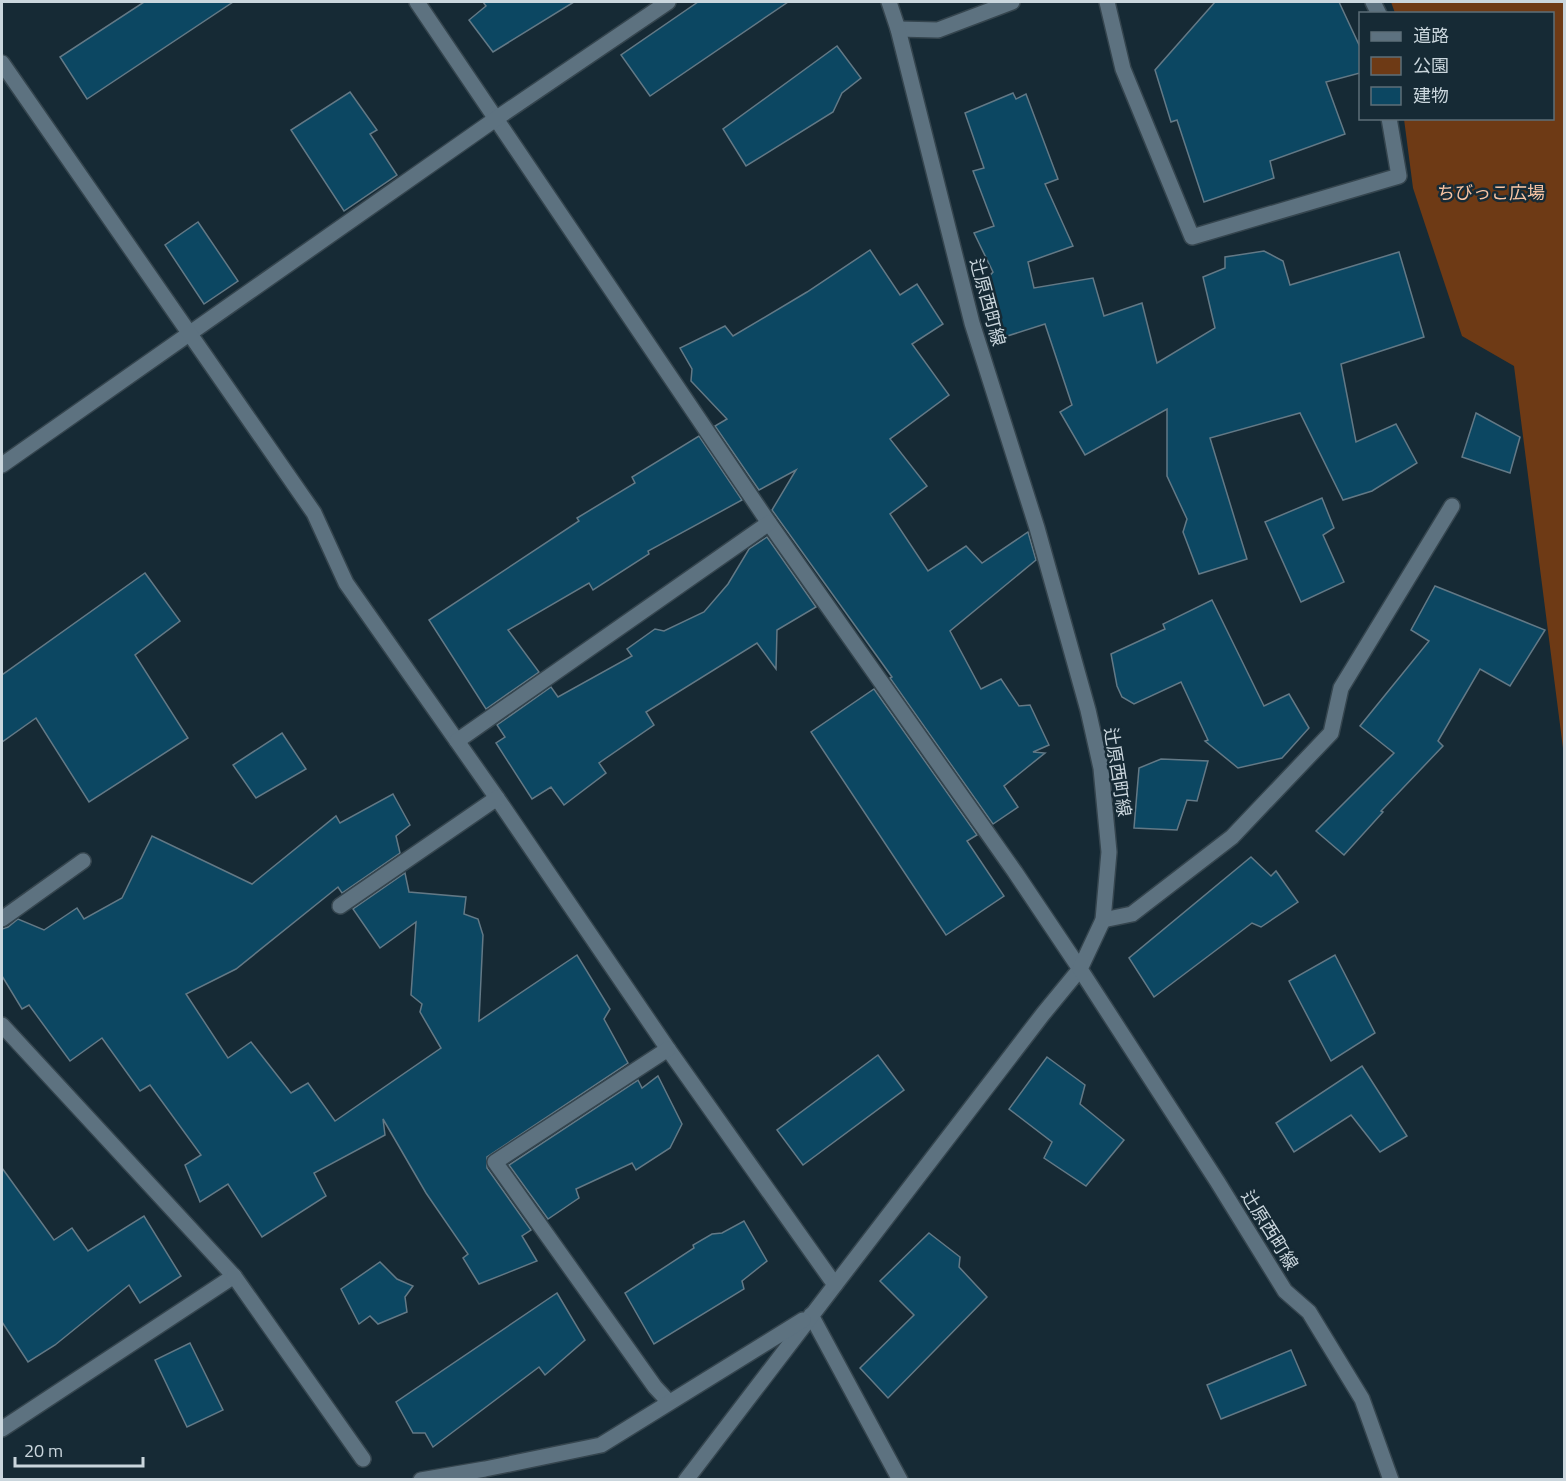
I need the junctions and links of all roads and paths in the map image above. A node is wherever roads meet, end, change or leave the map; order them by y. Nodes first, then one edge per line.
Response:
1 (417, 2) edge
2 (668, 2) edge
3 (889, 2) edge
4 (1012, 2) edge
5 (1107, 2) edge
6 (898, 29) junction
7 (2, 63) edge
8 (496, 118) junction
9 (1389, 120) edge
10 (188, 335) junction
11 (2, 465) edge
12 (1452, 506) dead end
13 (769, 523) junction
14 (457, 741) junction
15 (497, 798) junction
16 (83, 861) dead end
17 (340, 906) dead end
18 (2, 919) edge
19 (1103, 920) junction
20 (1080, 969) junction
21 (2, 1025) edge
22 (668, 1049) junction
23 (234, 1276) junction
24 (835, 1285) junction
25 (811, 1315) junction
26 (669, 1402) junction
27 (2, 1429) edge
28 (363, 1459) dead end
29 (421, 1479) edge
30 (686, 1479) edge
31 (900, 1479) edge
32 (1391, 1479) edge

1 - 8 street
2 - 8 street
3 - 6 street, 辻原西町線
4 - 6 street
5 - 9 street
6 - 19 street, 辻原西町線
7 - 10 street
8 - 10 street
8 - 13 street
10 - 11 street
10 - 14 street
12 - 19 street
13 - 14 street
13 - 20 street
14 - 15 street
15 - 17 street
15 - 22 street
16 - 18 street
19 - 20 street, 辻原西町線
20 - 24 street
20 - 32 street, 辻原西町線
21 - 23 street
22 - 24 street
22 - 26 street
23 - 27 street
23 - 28 street
24 - 25 street
25 - 26 street
25 - 30 street
25 - 31 street
26 - 29 street

